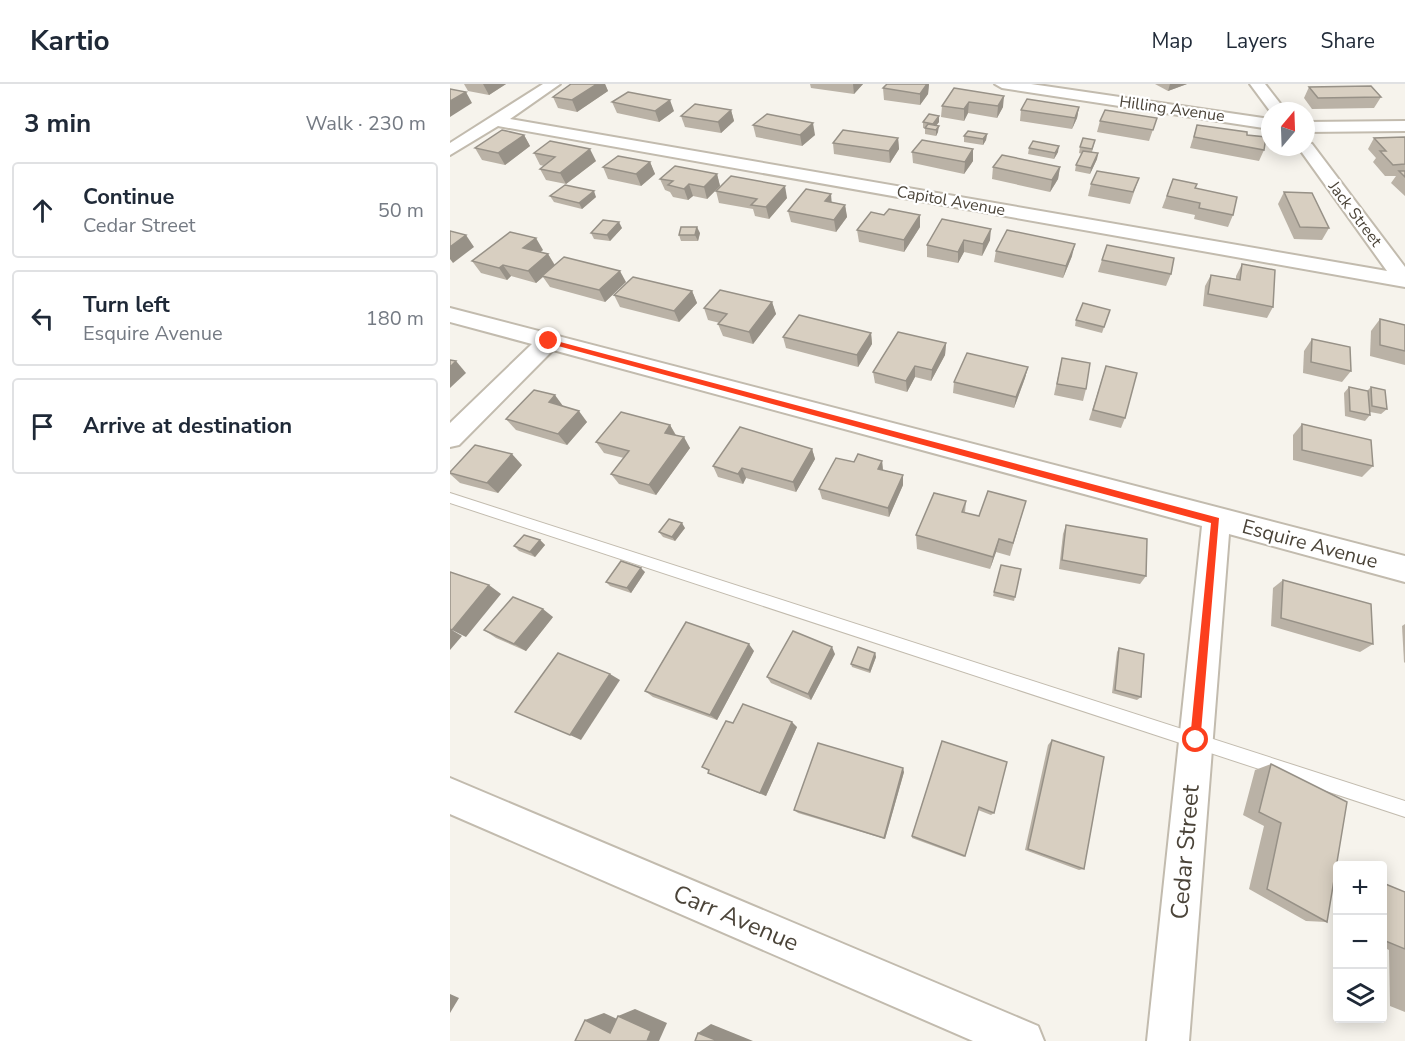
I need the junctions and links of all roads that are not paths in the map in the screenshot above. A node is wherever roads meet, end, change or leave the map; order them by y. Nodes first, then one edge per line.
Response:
1 (553, 84) edge
2 (1002, 84) edge
3 (1257, 84) edge
4 (1271, 102) edge
5 (497, 121) junction
6 (1261, 123) edge
7 (1405, 126) edge
8 (1315, 127) edge
9 (450, 150) edge
10 (1313, 156) edge
11 (1405, 281) edge
12 (450, 315) edge
13 (549, 341) junction
14 (450, 438) edge
15 (450, 498) edge
16 (1216, 520) junction
17 (1405, 569) edge
18 (1196, 740) junction
19 (450, 796) edge
20 (1405, 809) edge
21 (1023, 1041) edge
22 (1168, 1041) edge

1 - 5 street
2 - 6 street, Hilling Avenue
3 - 4 street
5 - 9 street
5 - 11 street, Capitol Avenue
7 - 8 street
10 - 11 street, Jack Street
12 - 13 street, Esquire Avenue
13 - 14 street
13 - 16 street, Esquire Avenue
15 - 18 lane
16 - 17 street, Esquire Avenue
16 - 18 street, Cedar Street
18 - 20 lane
18 - 22 street, Cedar Street
19 - 21 street, Carr Avenue

